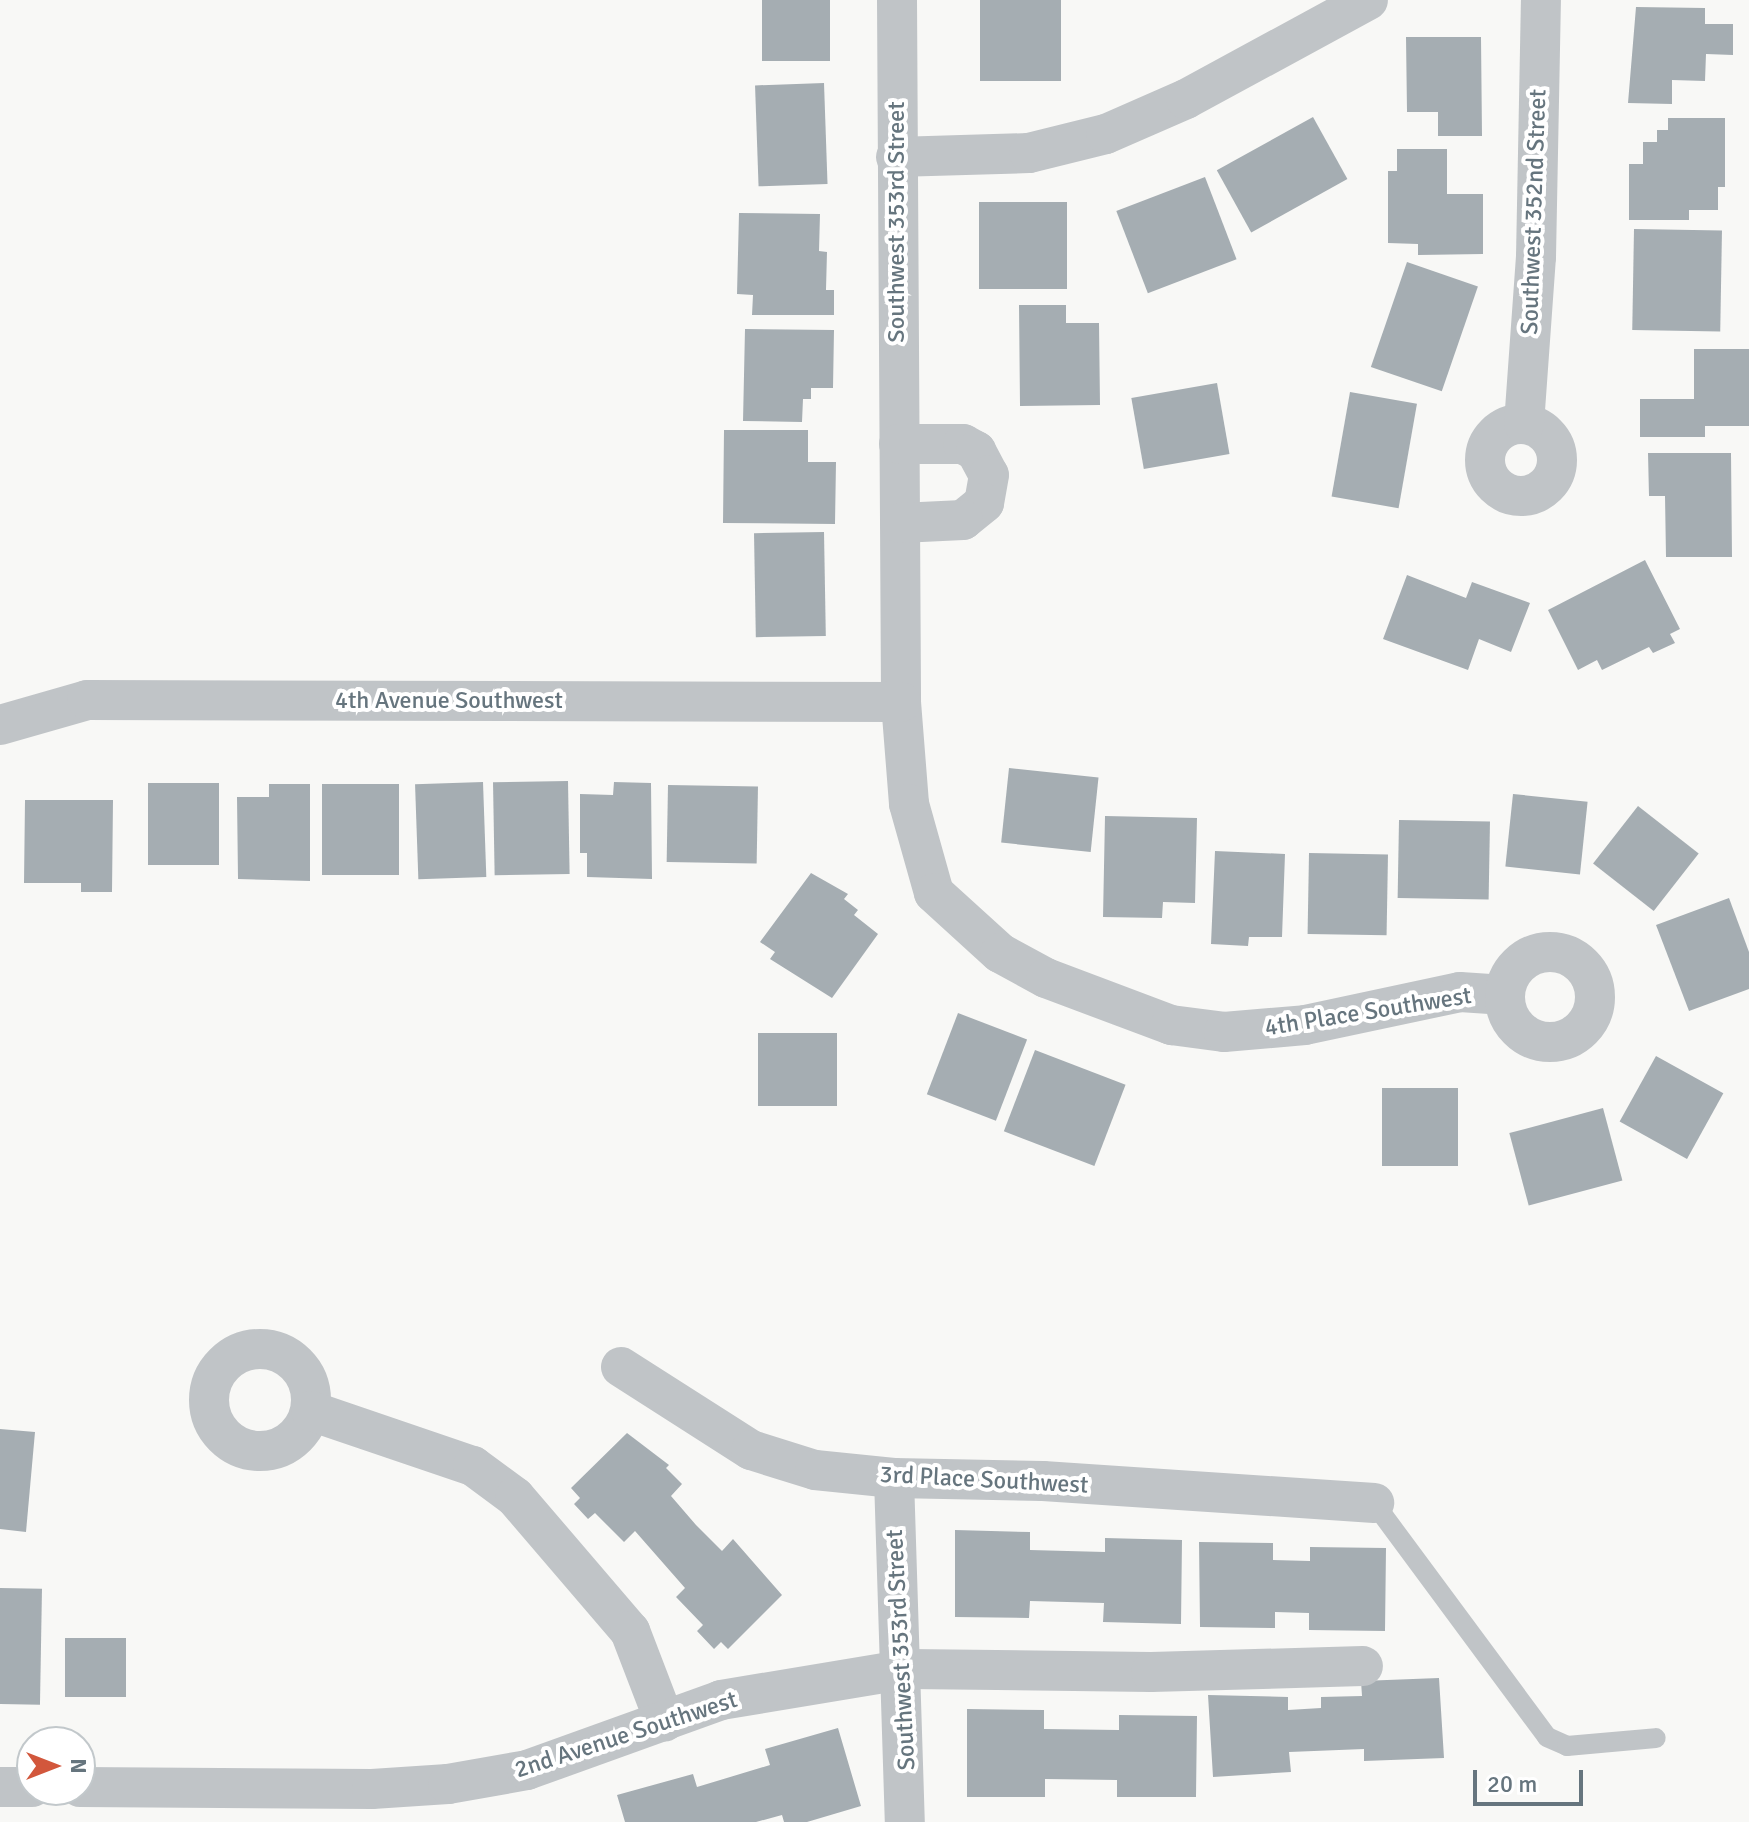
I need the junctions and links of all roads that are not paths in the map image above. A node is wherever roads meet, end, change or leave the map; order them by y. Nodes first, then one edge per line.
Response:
1 (897, 0) edge
2 (1368, 0) edge
3 (1541, 0) edge
4 (896, 157) junction
5 (1524, 424) dead end
6 (899, 444) junction
7 (900, 523) junction
8 (901, 702) junction
9 (0, 725) edge
10 (934, 893) joint
11 (1505, 995) dead end
12 (621, 1367) dead end
13 (311, 1411) dead end
14 (894, 1478) junction
15 (1374, 1503) joint
16 (1363, 1666) dead end
17 (899, 1671) junction
18 (665, 1722) junction
19 (1656, 1738) dead end
20 (96, 1787) edge
21 (905, 1822) edge

1 - 4 street, Southwest 353rd Street
2 - 4 street
3 - 5 street, Southwest 352nd Street
4 - 6 street, Southwest 353rd Street
6 - 7 street, Southwest 353rd Street
6 - 7 street
7 - 8 street, Southwest 353rd Street
8 - 9 street, 4th Avenue Southwest
8 - 10 street, Southwest 353rd Street
10 - 11 street, 4th Place Southwest
12 - 14 street, 3rd Place Southwest
13 - 18 street
14 - 15 street, 3rd Place Southwest
14 - 17 street, Southwest 353rd Street
15 - 19 lane
16 - 17 street, 2nd Avenue Southwest
17 - 18 street, 2nd Avenue Southwest
17 - 21 street, Southwest 353rd Street
18 - 20 street, 2nd Avenue Southwest

